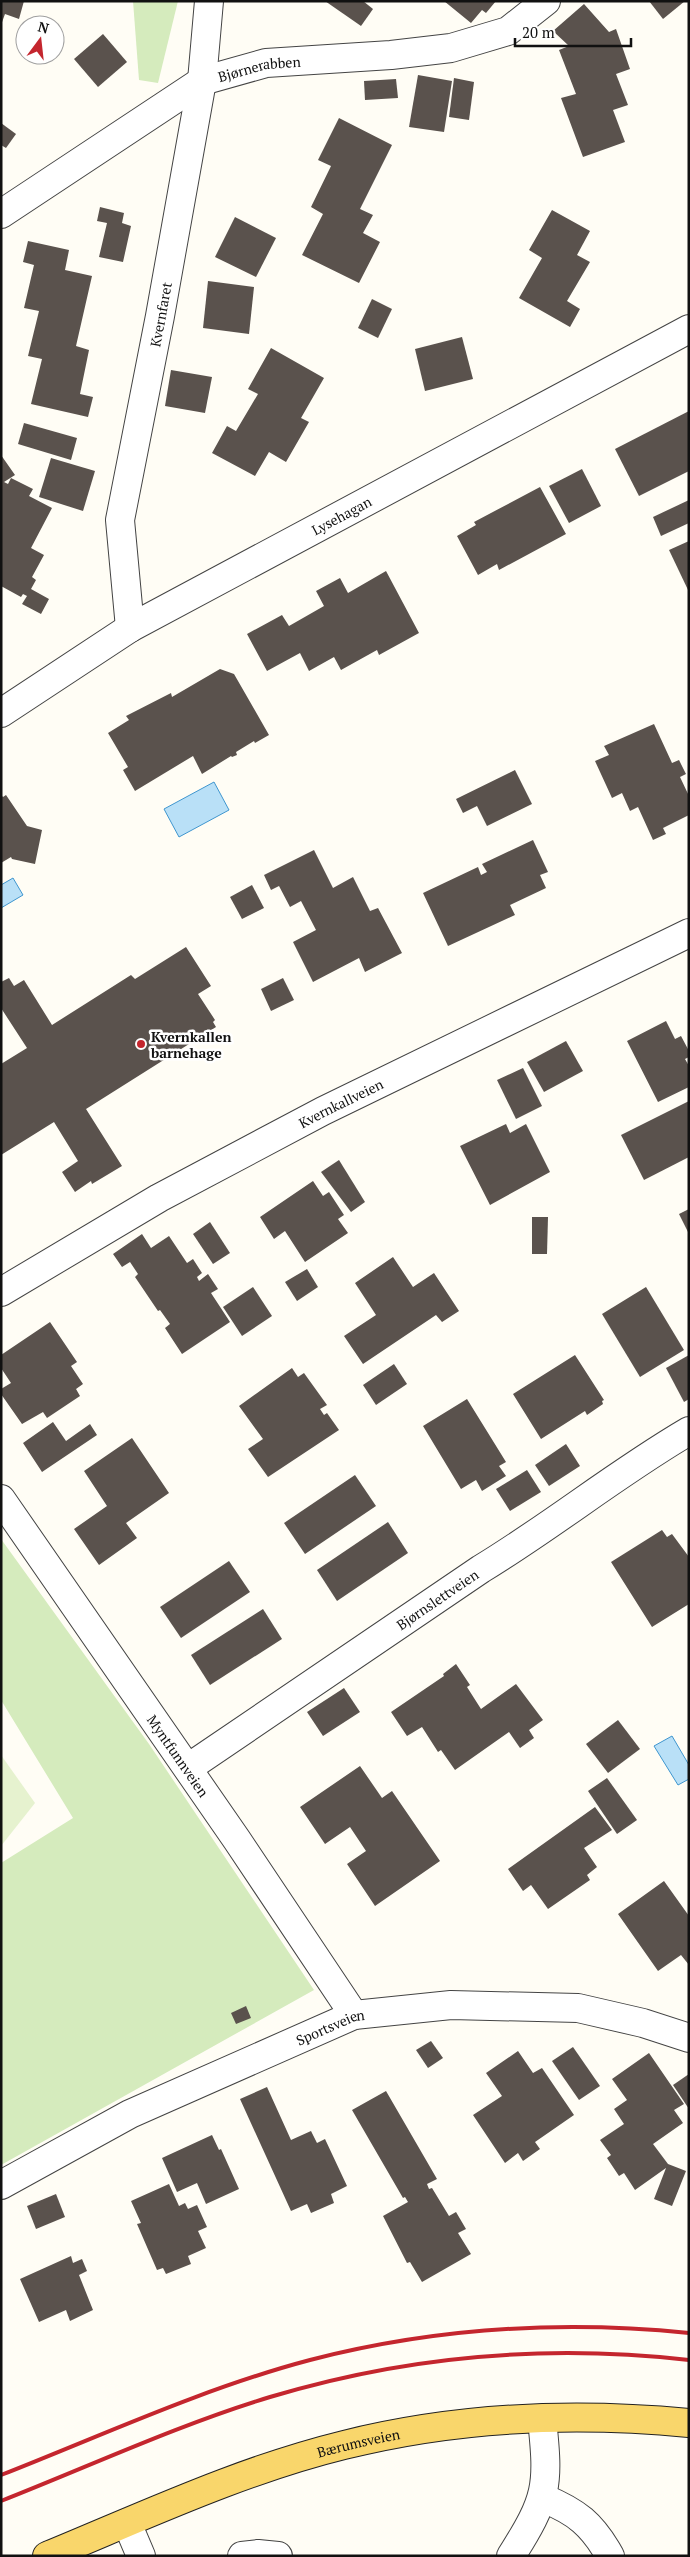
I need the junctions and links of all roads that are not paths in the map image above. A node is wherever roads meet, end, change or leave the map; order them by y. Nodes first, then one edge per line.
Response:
1 (209, 1) edge
2 (546, 1) edge
3 (202, 81) junction
4 (1, 214) edge
5 (689, 329) edge
6 (130, 628) junction
7 (1, 713) edge
8 (689, 933) edge
9 (1, 1292) edge
10 (689, 1431) edge
11 (1, 1499) edge
12 (188, 1768) junction
13 (354, 2015) junction
14 (689, 2038) edge
15 (1, 2185) edge
16 (542, 2418) junction
17 (689, 2422) edge
18 (543, 2498) junction
19 (127, 2523) junction
20 (47, 2556) edge
21 (141, 2556) edge
22 (242, 2556) edge
23 (278, 2556) edge
24 (511, 2556) edge
25 (610, 2556) edge

1 - 3 street, Kvernfaret
2 - 3 street, Bjørnerabben
3 - 4 street, Bjørnerabben
3 - 6 street, Kvernfaret
5 - 6 street, Lysehagan
6 - 7 street, Lysehagan
8 - 9 street, Kvernkallveien
10 - 12 street, Bjørnslettveien
11 - 12 street, Myntfunnveien
12 - 13 street, Myntfunnveien
13 - 14 street, Sportsveien
13 - 15 street, Sportsveien
16 - 17 main road, Bærumsveien
16 - 18 street
16 - 19 main road, Bærumsveien
18 - 24 street
18 - 25 street
19 - 20 main road, Bærumsveien
19 - 21 street
22 - 23 street

